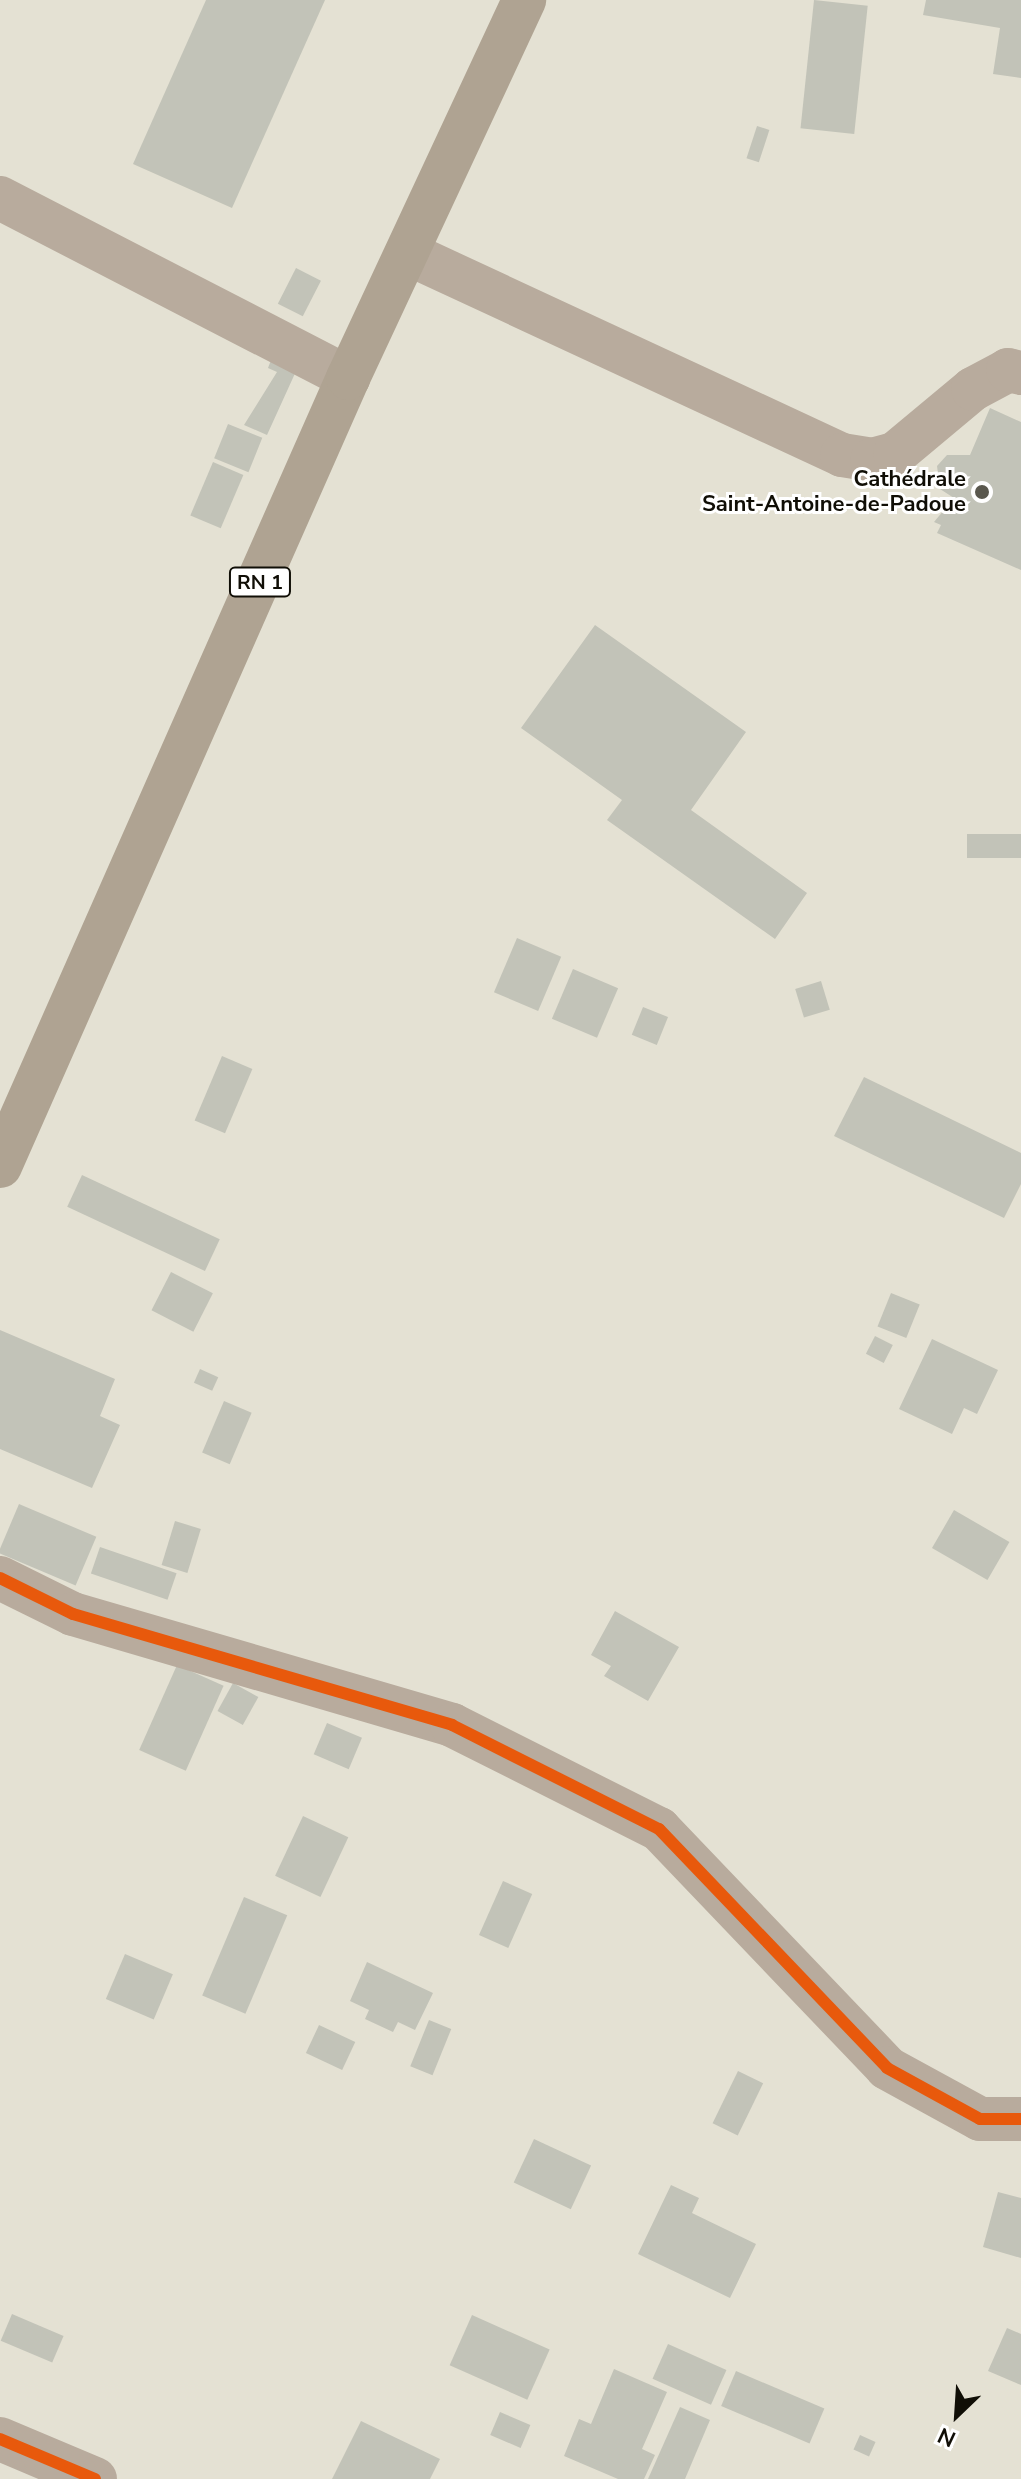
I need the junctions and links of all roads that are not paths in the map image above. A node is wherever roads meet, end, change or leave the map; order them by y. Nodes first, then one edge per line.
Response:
1 (524, 0) edge
2 (0, 198) edge
3 (407, 253) junction
4 (1021, 373) edge
5 (348, 378) junction
6 (4, 1145) edge
7 (0, 1578) edge
8 (1021, 2119) edge
9 (0, 2439) edge
10 (95, 2479) edge

1 - 3 main road, RN 1
2 - 5 street
3 - 4 street
3 - 5 main road, RN 1
5 - 6 main road, RN 1
7 - 8 street
9 - 10 street

